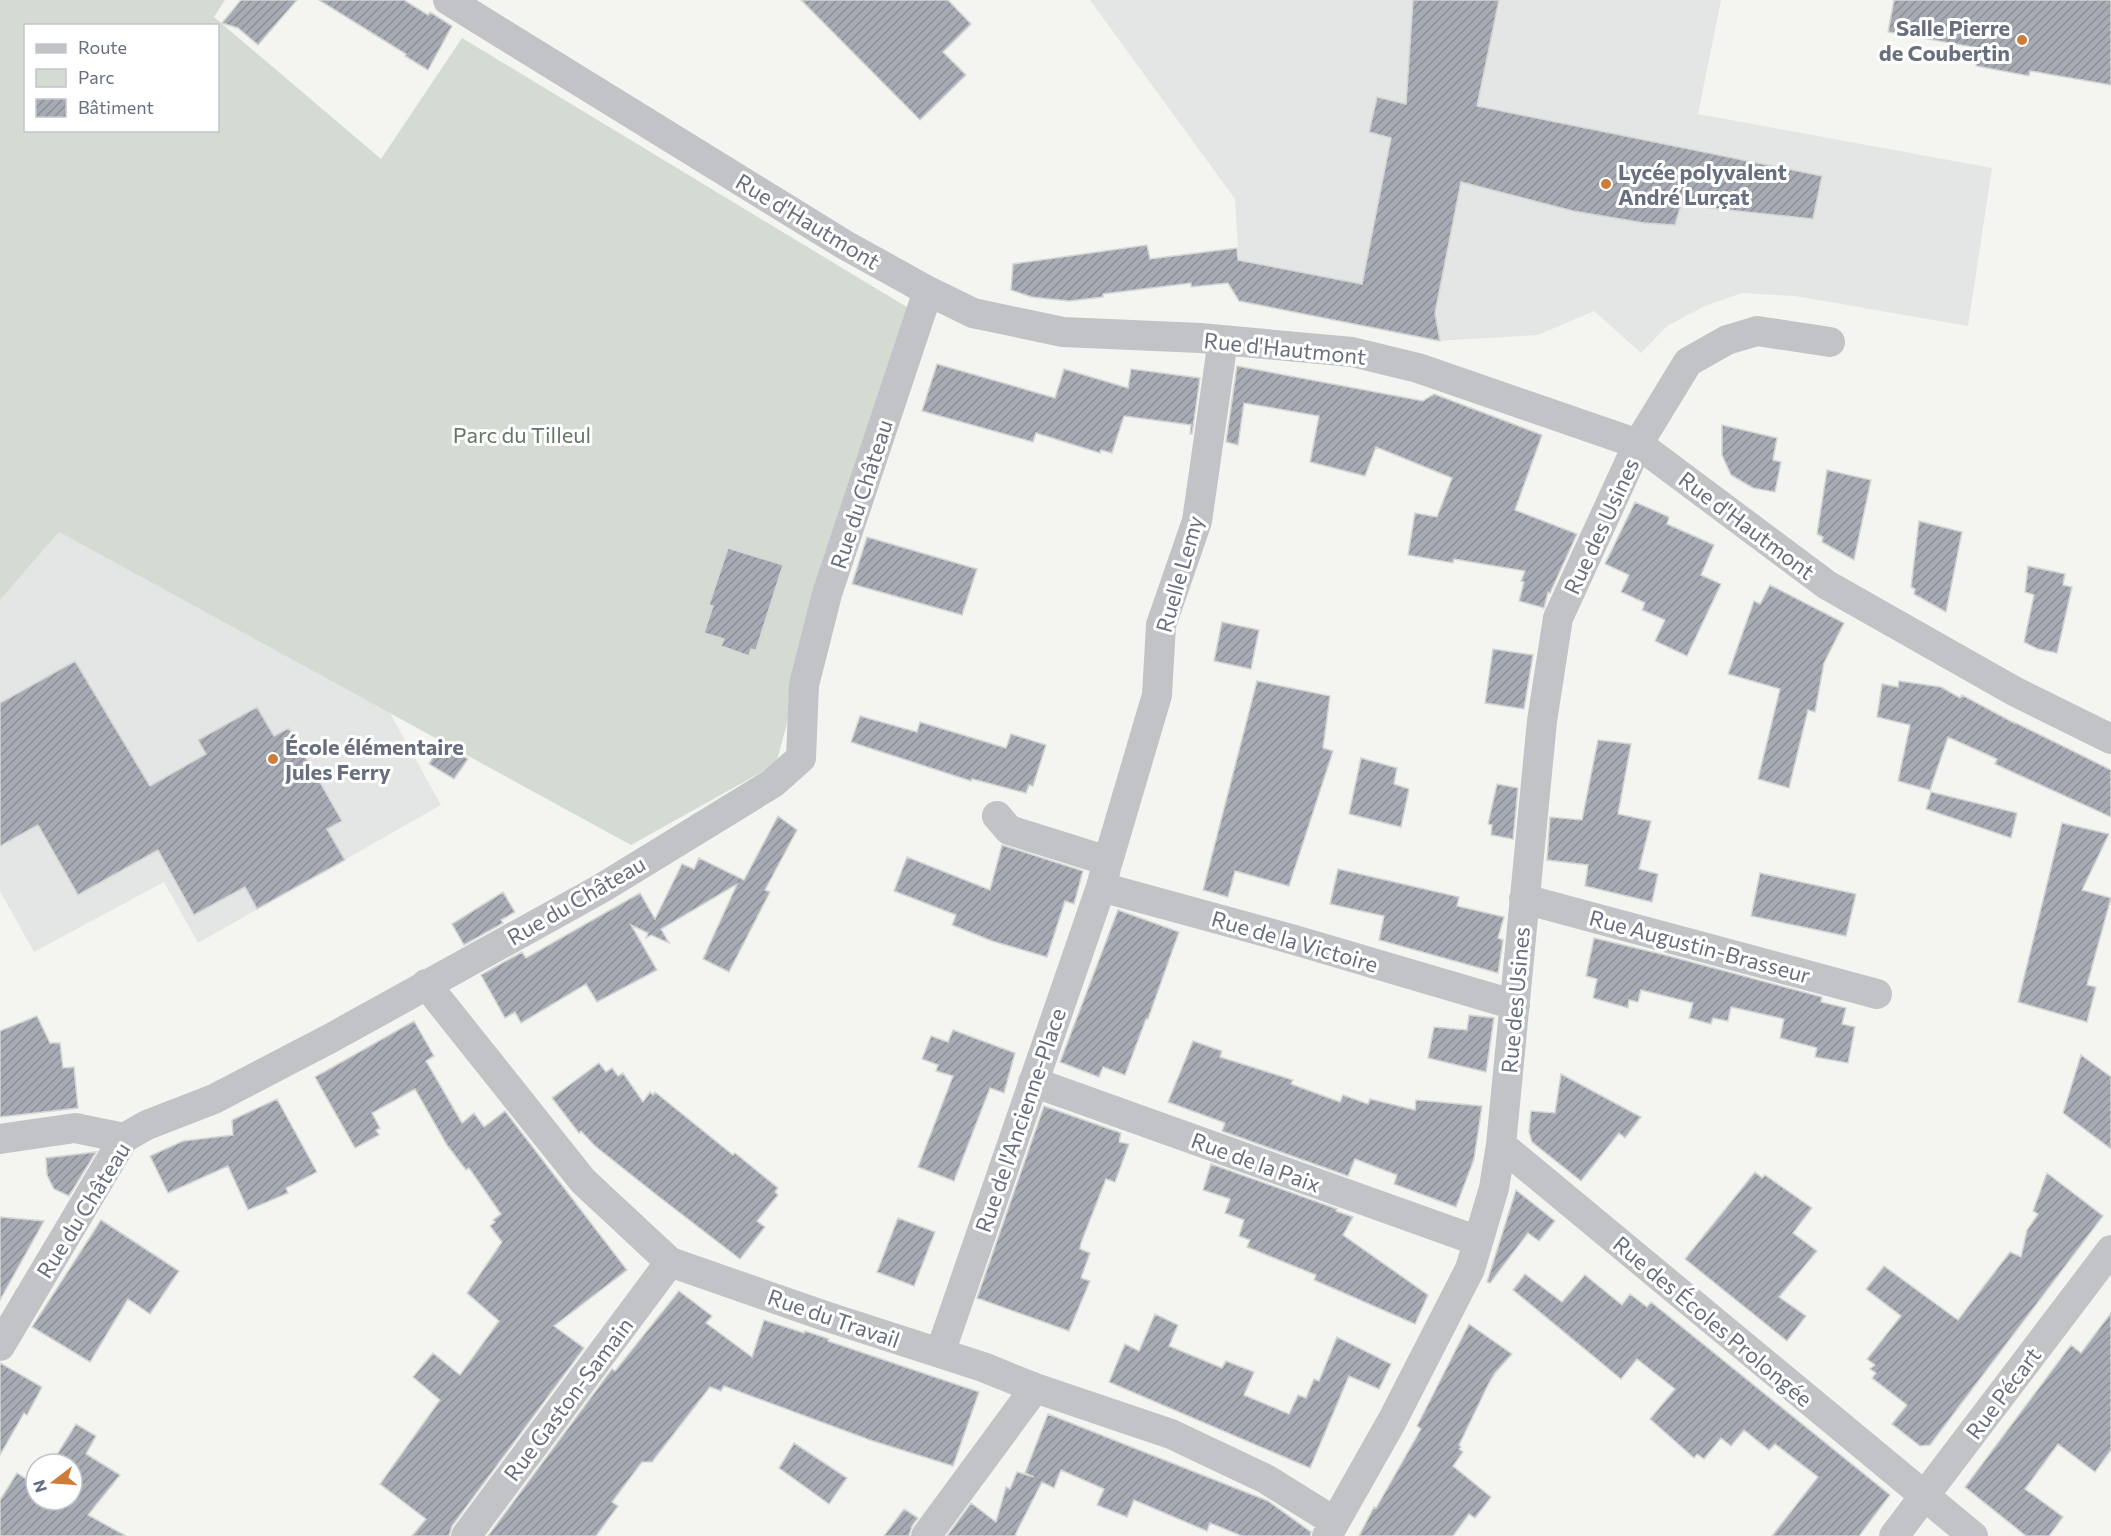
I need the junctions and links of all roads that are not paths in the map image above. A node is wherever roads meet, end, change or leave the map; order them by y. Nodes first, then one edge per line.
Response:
1 (448, 0) edge
2 (928, 291) junction
3 (1223, 340) junction
4 (1830, 342) dead end
5 (1638, 444) junction
6 (2111, 739) edge
7 (997, 816) dead end
8 (1104, 874) junction
9 (1524, 899) junction
10 (426, 984) junction
11 (1877, 994) dead end
12 (1515, 1005) junction
13 (1034, 1082) junction
14 (124, 1138) junction
15 (0, 1139) edge
16 (1501, 1145) junction
17 (1478, 1241) junction
18 (2111, 1250) edge
19 (670, 1262) junction
20 (0, 1346) edge
21 (940, 1353) junction
22 (1035, 1388) junction
23 (1924, 1497) junction
24 (1331, 1529) edge
25 (466, 1536) edge
26 (926, 1536) edge
27 (1894, 1536) edge
28 (1973, 1536) edge

1 - 2 street, Rue d'Hautmont
2 - 3 street, Rue d'Hautmont
2 - 10 street, Rue du Château
3 - 5 street, Rue d'Hautmont
3 - 8 street, Ruelle Lemy
4 - 5 street, Rue des Usines
5 - 6 street, Rue d'Hautmont
5 - 9 street, Rue des Usines
7 - 8 street
8 - 12 street, Rue de la Victoire
8 - 13 street, Rue de l'Ancienne-Place
9 - 11 street, Rue Augustin-Brasseur
9 - 12 street, Rue des Usines
10 - 14 street, Rue du Château
10 - 19 street, Rue du Travail
12 - 16 street, Rue des Usines
13 - 17 street, Rue de la Paix
13 - 21 street, Rue de l'Ancienne-Place
14 - 15 street
14 - 20 street, Rue du Château
16 - 17 street, Rue des Usines
16 - 23 street, Rue des Écoles Prolongée
17 - 24 street, Rue des Usines
18 - 23 street, Rue Pécart
19 - 21 street, Rue du Travail
19 - 25 street, Rue Gaston-Samain
21 - 22 street, Rue du Travail
22 - 24 street, Rue du Travail
22 - 26 street
23 - 27 street, Rue Pécart
23 - 28 street, Rue des Écoles Prolongée

